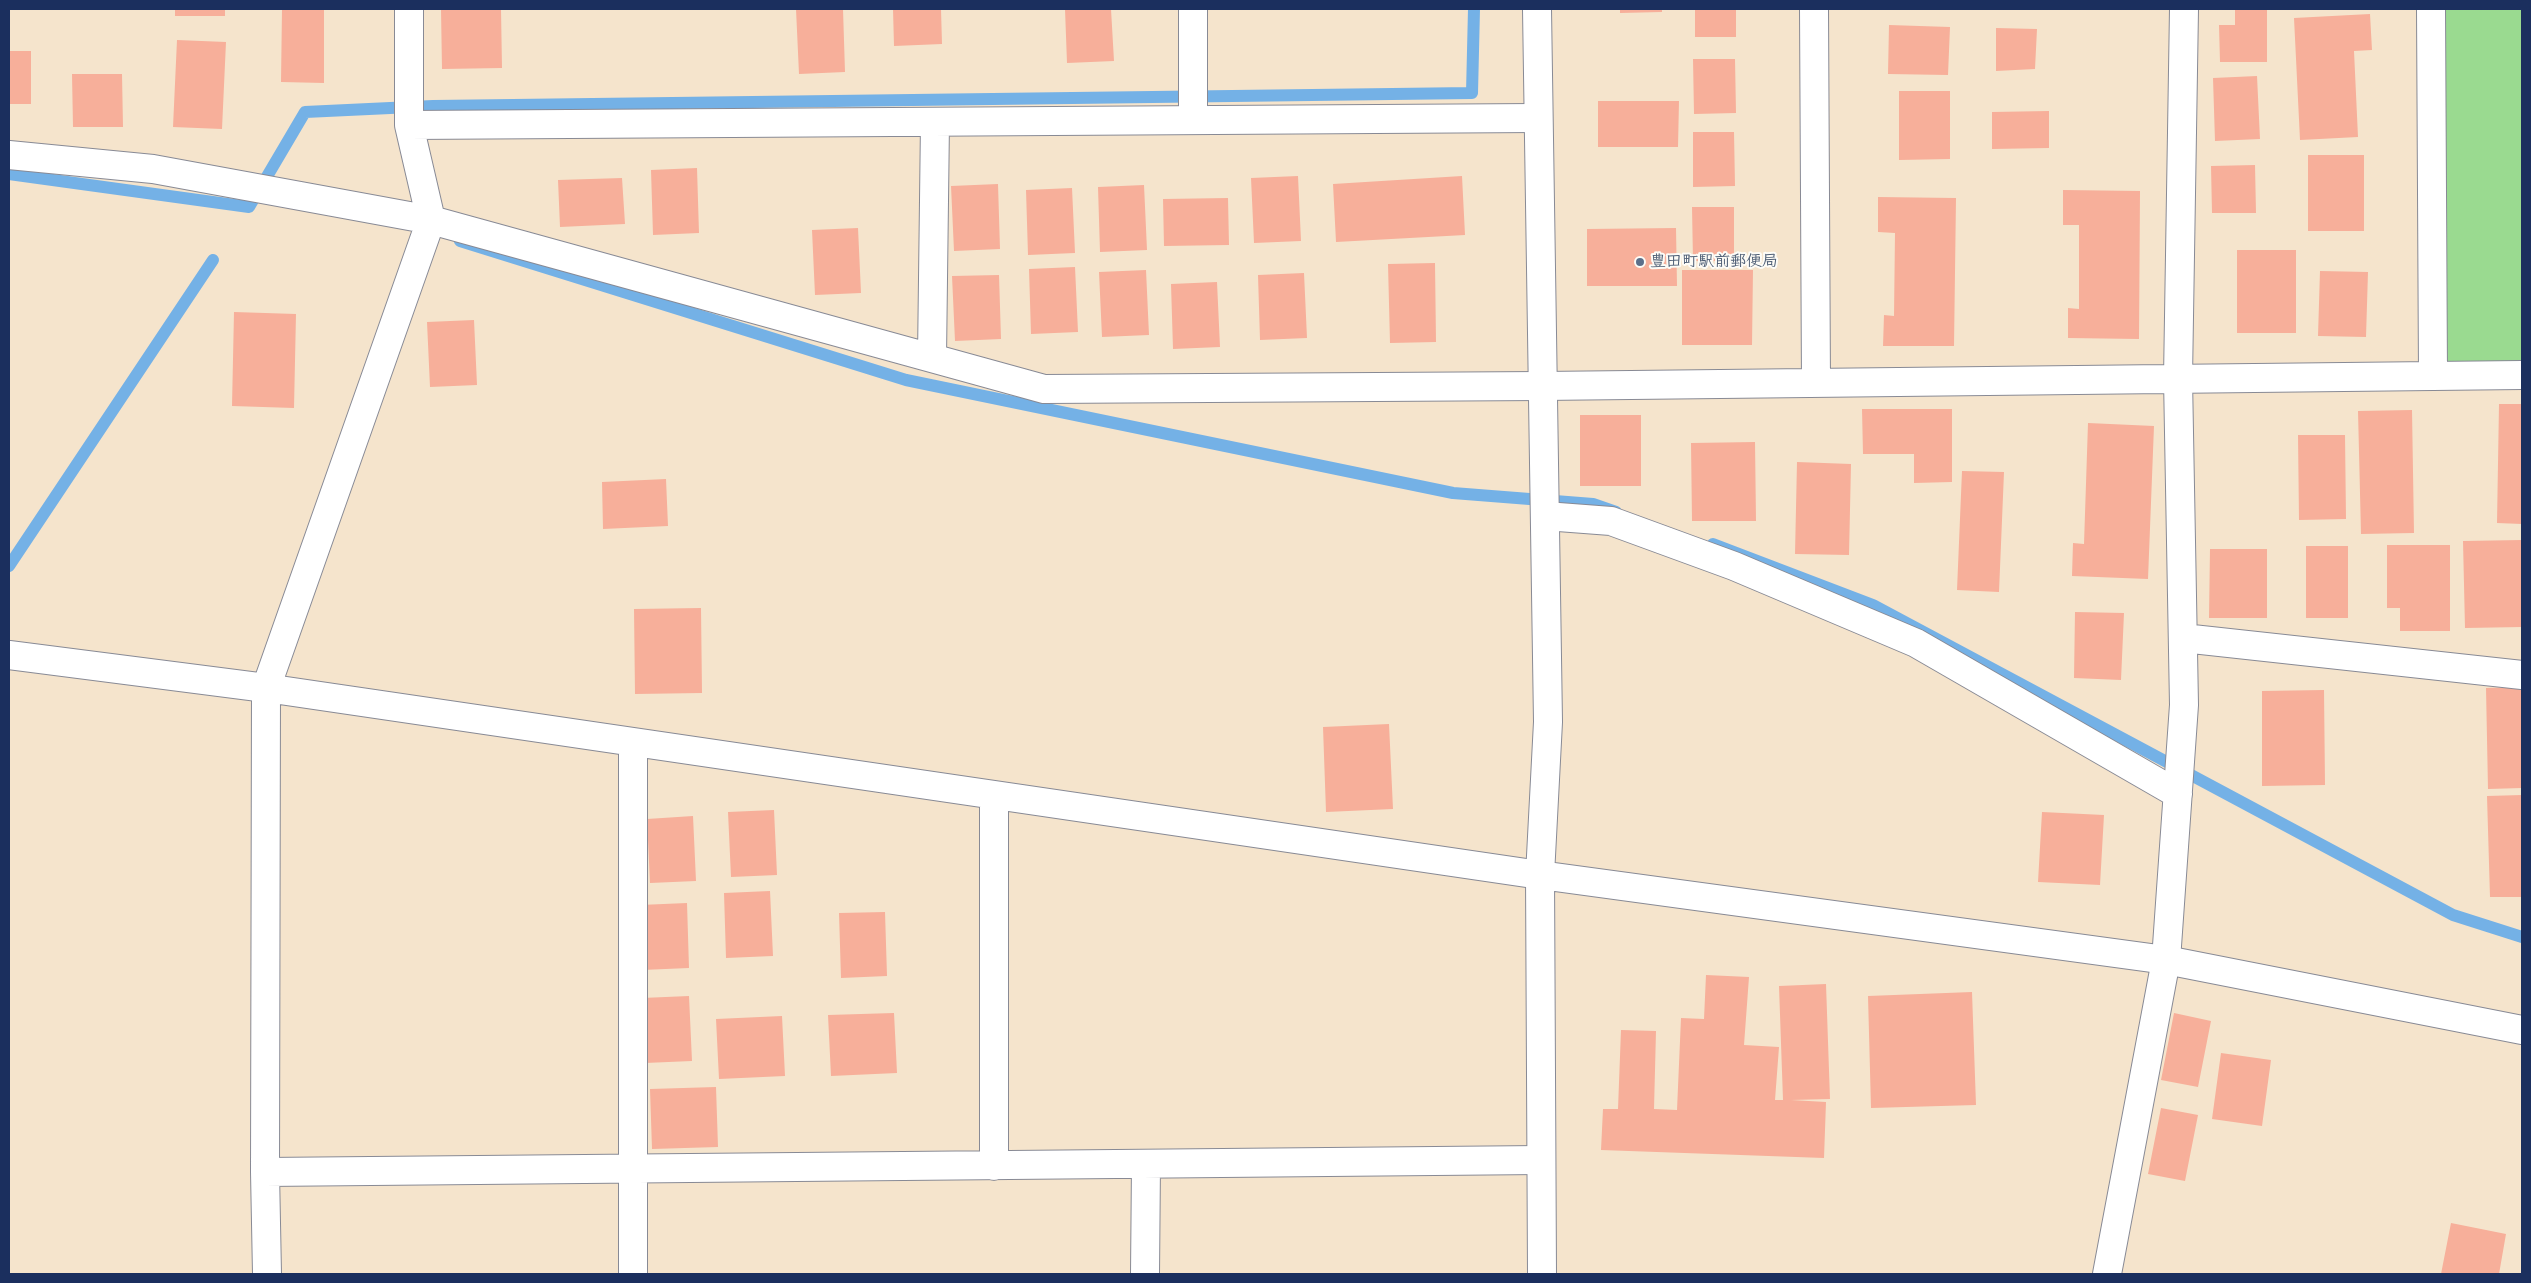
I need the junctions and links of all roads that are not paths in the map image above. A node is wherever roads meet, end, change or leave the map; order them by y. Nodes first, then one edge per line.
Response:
1 (409, 9) edge
2 (1193, 9) edge
3 (1537, 9) edge
4 (1814, 9) edge
5 (2184, 9) edge
6 (2431, 9) edge
7 (1537, 118) junction
8 (1193, 120) junction
9 (935, 122) junction
10 (409, 124) junction
11 (9, 155) edge
12 (431, 220) junction
13 (932, 357) junction
14 (2522, 375) edge
15 (2433, 376) junction
16 (2178, 378) junction
17 (1816, 383) junction
18 (1542, 386) junction
19 (1544, 516) junction
20 (2183, 638) junction
21 (9, 655) edge
22 (2522, 675) edge
23 (266, 688) junction
24 (633, 742) junction
25 (2178, 794) junction
26 (994, 795) junction
27 (1540, 875) junction
28 (2166, 960) junction
29 (2522, 1030) edge
30 (1541, 1160) junction
31 (1146, 1164) junction
32 (994, 1166) junction
33 (633, 1168) junction
34 (265, 1172) junction
35 (267, 1274) edge
36 (633, 1274) edge
37 (1145, 1274) edge
38 (1542, 1274) edge
39 (2107, 1274) edge

1 - 10 street
2 - 8 street
3 - 7 street
4 - 17 street
5 - 16 street
6 - 15 street
7 - 8 street
7 - 18 street
8 - 9 street
9 - 10 street
9 - 13 street
10 - 12 street
11 - 12 street
12 - 13 street
12 - 23 street
13 - 18 street
14 - 15 street
15 - 16 street
16 - 17 street
16 - 20 street
17 - 18 street
18 - 19 street
19 - 25 street
19 - 27 street
20 - 22 street
20 - 25 street
21 - 23 street
23 - 24 street
23 - 34 street
24 - 26 street
24 - 33 street
25 - 28 street
26 - 27 street
26 - 32 street
27 - 28 street
27 - 30 street
28 - 29 street
28 - 39 street
30 - 31 street
30 - 38 street
31 - 32 street
31 - 37 street
32 - 33 street
33 - 34 street
33 - 36 street
34 - 35 street

